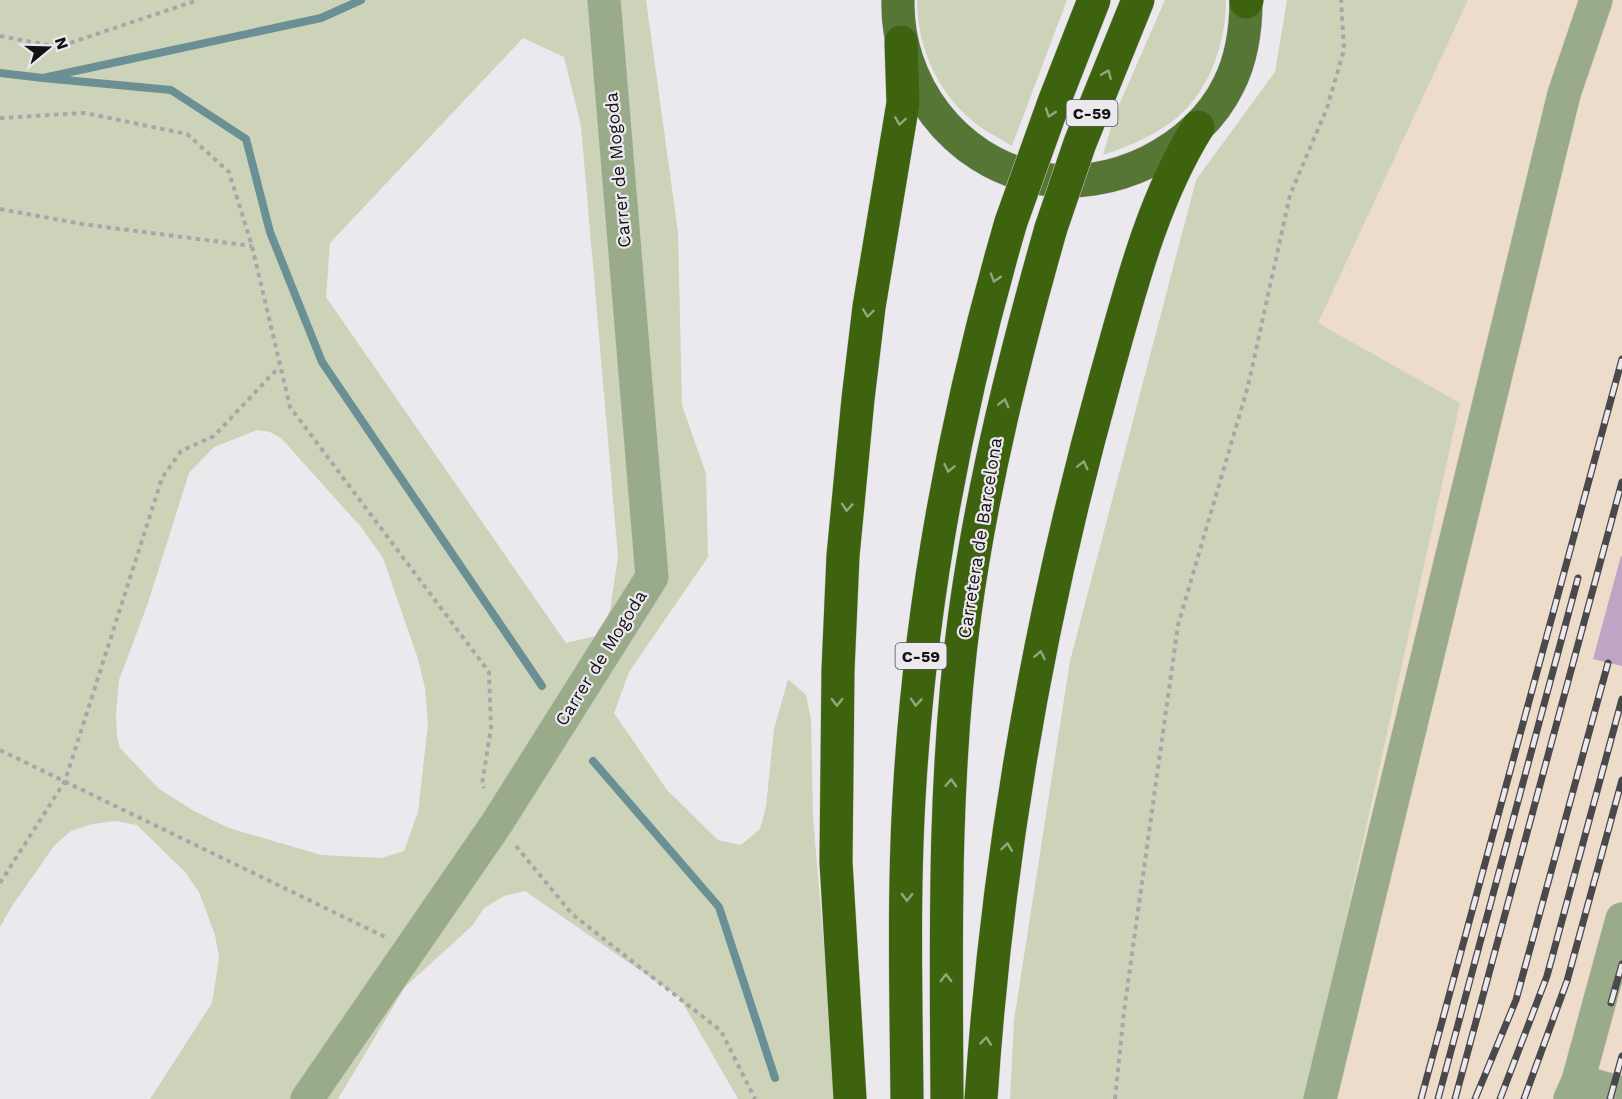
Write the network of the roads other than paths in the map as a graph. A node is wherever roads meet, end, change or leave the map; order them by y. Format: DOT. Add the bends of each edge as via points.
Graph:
graph roads {
  1 [pos="604,0"];
  2 [pos="898,0"];
  3 [pos="1094,0"];
  4 [pos="1138,0"];
  5 [pos="1596,0"];
  6 [pos="1247,1"];
  7 [pos="901,42"];
  8 [pos="1198,127"];
  9 [pos="1622,919"];
  10 [pos="1574,1090"];
  11 [pos="1622,1094"];
  12 [pos="307,1099"];
  13 [pos="850,1099"];
  14 [pos="907,1099"];
  15 [pos="947,1099"];
  16 [pos="981,1099"];
  17 [pos="1320,1099"];
  1 -- 12 [label="street, Carrer de Mogoda" via="652,577 497,823"];
  2 -- 7 [label="main road"];
  3 -- 14 [label="highway, C-59, one-way, bridge" via="1011,222 964,396 944,491 928,591 910,784"];
  15 -- 4 [label="highway, Carretera de Barcelona / C-59, one-way, bridge" via="950,801 965,614 999,424 1051,228 1084,133"];
  5 -- 17 [label="street" via="1564,94"];
  6 -- 8 [label="main road" via="1237,66 1215,108"];
  7 -- 8 [label="main road" via="915,84 945,126 983,156 1038,179 1073,181 1122,172 1163,154"];
  7 -- 13 [label="highway, one-way" via="903,103 869,307 843,556 837,873"];
  16 -- 8 [label="highway, one-way" via="1011,819 1050,606 1096,412 1146,242 1162,195"];
  9 -- 10 [label="street"];
  10 -- 11 [label="street"];
}
